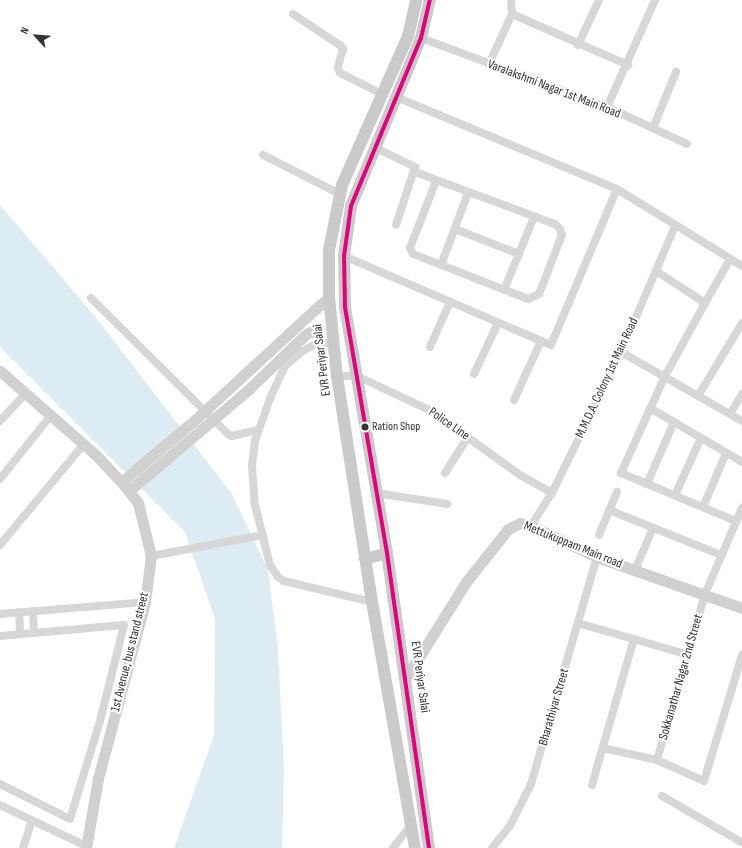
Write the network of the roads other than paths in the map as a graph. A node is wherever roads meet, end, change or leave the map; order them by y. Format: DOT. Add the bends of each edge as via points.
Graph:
graph roads {
  1 [pos="416,0"];
  2 [pos="430,0"];
  3 [pos="511,0"];
  4 [pos="599,0"];
  5 [pos="655,0"];
  6 [pos="294,14"];
  7 [pos="512,14"];
  8 [pos="421,38"];
  9 [pos="578,45"];
  10 [pos="488,64"];
  11 [pos="628,65"];
  12 [pos="676,72"];
  13 [pos="382,94"];
  14 [pos="396,97"];
  15 [pos="608,107"];
  16 [pos="652,128"];
  17 [pos="686,144"];
  18 [pos="374,147"];
  19 [pos="263,155"];
  20 [pos="415,172"];
  21 [pos="436,180"];
  22 [pos="617,189"];
  23 [pos="468,193"];
  24 [pos="340,194"];
  25 [pos="534,217"];
  26 [pos="396,225"];
  27 [pos="675,226"];
  28 [pos="454,229"];
  29 [pos="519,254"];
  30 [pos="344,256"];
  31 [pos="730,259"];
  32 [pos="441,264"];
  33 [pos="742,266"];
  34 [pos="656,271"];
  35 [pos="504,290"];
  36 [pos="329,297"];
  37 [pos="91,298"];
  38 [pos="450,302"];
  39 [pos="705,303"];
  40 [pos="498,323"];
  41 [pos="742,324"];
  42 [pos="332,328"];
  43 [pos="541,341"];
  44 [pos="334,343"];
  45 [pos="430,348"];
  46 [pos="621,352"];
  47 [pos="0,371"];
  48 [pos="474,374"];
  49 [pos="355,375"];
  50 [pos="337,376"];
  51 [pos="665,376"];
  52 [pos="26,393"];
  53 [pos="742,394"];
  54 [pos="698,396"];
  55 [pos="514,400"];
  56 [pos="650,408"];
  57 [pos="730,414"];
  58 [pos="51,415"];
  59 [pos="0,421"];
  60 [pos="742,421"];
  61 [pos="674,422"];
  62 [pos="256,430"];
  63 [pos="468,437"];
  64 [pos="700,438"];
  65 [pos="84,444"];
  66 [pos="726,453"];
  67 [pos="742,462"];
  68 [pos="444,474"];
  69 [pos="0,479"];
  70 [pos="122,482"];
  71 [pos="647,484"];
  72 [pos="129,491"];
  73 [pos="617,492"];
  74 [pos="376,493"];
  75 [pos="552,493"];
  76 [pos="675,495"];
  77 [pos="447,504"];
  78 [pos="703,507"];
  79 [pos="742,508"];
  80 [pos="610,510"];
  81 [pos="736,521"];
  82 [pos="531,526"];
  83 [pos="654,528"];
  84 [pos="263,535"];
  85 [pos="599,535"];
  86 [pos="0,545"];
  87 [pos="387,553"];
  88 [pos="721,555"];
  89 [pos="151,556"];
  90 [pos="597,557"];
  91 [pos="365,559"];
  92 [pos="635,570"];
  93 [pos="705,594"];
  94 [pos="145,602"];
  95 [pos="372,602"];
  96 [pos="742,608"];
  97 [pos="20,612"];
  98 [pos="33,612"];
  99 [pos="0,614"];
  100 [pos="578,623"];
  101 [pos="34,633"];
  102 [pos="20,634"];
  103 [pos="0,636"];
  104 [pos="634,639"];
  105 [pos="689,655"];
  106 [pos="742,655"];
  107 [pos="740,671"];
  108 [pos="406,678"];
  109 [pos="603,748"];
  110 [pos="657,760"];
  111 [pos="0,784"];
  112 [pos="592,785"];
  113 [pos="662,796"];
  114 [pos="2,806"];
  115 [pos="0,816"];
  116 [pos="32,821"];
  117 [pos="410,825"];
  118 [pos="740,844"];
  119 [pos="84,846"];
  120 [pos="23,848"];
  121 [pos="393,848"];
  122 [pos="415,848"];
  123 [pos="429,848"];
  124 [pos="492,848"];
  1 -- 13 [label="main road, EVR Periyar Salai" via="408,36"];
  2 -- 8 [label="main road, EVR Periyar Salai"];
  3 -- 7 [label="street"];
  4 -- 9 [label="street"];
  5 -- 11 [label="street"];
  6 -- 13 [label="street" via="341,46 343,49 338,67 340,73"];
  7 -- 9 [label="street"];
  7 -- 10 [label="street"];
  8 -- 10 [label="street, Varalakshmi Nagar 1st Main Road"];
  8 -- 14 [label="main road, EVR Periyar Salai"];
  9 -- 11 [label="street"];
  10 -- 15 [label="street, Varalakshmi Nagar 1st Main Road"];
  11 -- 15 [label="street"];
  12 -- 16 [label="street"];
  13 -- 24 [label="main road, EVR Periyar Salai"];
  14 -- 18 [label="main road, EVR Periyar Salai"];
  14 -- 22 [label="street"];
  15 -- 16 [label="street, Varalakshmi Nagar 1st Main Road"];
  16 -- 17 [label="street, Varalakshmi Nagar 1st Main Road"];
  18 -- 20 [label="street" via="413,164"];
  18 -- 30 [label="main road, EVR Periyar Salai" via="351,206"];
  19 -- 24 [label="street"];
  20 -- 21 [label="street"];
  20 -- 26 [label="street"];
  21 -- 23 [label="street"];
  21 -- 32 [label="street" via="410,248 413,254"];
  22 -- 27 [label="street"];
  22 -- 43 [label="street" via="551,345"];
  23 -- 25 [label="street"];
  23 -- 28 [label="street"];
  24 -- 36 [label="main road, EVR Periyar Salai" via="329,250"];
  25 -- 29 [label="street"];
  25 -- 35 [label="street" via="555,224 562,235 539,294 528,299"];
  27 -- 31 [label="street"];
  27 -- 34 [label="street, M.M.D.A. Colony 1st Main Road"];
  28 -- 29 [label="street"];
  28 -- 32 [label="street"];
  29 -- 35 [label="street"];
  30 -- 38 [label="street"];
  30 -- 49 [label="main road, EVR Periyar Salai" via="345,307"];
  31 -- 33 [label="street"];
  31 -- 39 [label="street"];
  32 -- 35 [label="street"];
  34 -- 39 [label="street"];
  34 -- 46 [label="street, M.M.D.A. Colony 1st Main Road"];
  36 -- 42 [label="main road, EVR Periyar Salai"];
  36 -- 70 [label="street, bridge" via="196,419"];
  37 -- 62 [label="street" via="228,434 232,436"];
  38 -- 40 [label="street"];
  38 -- 45 [label="street"];
  39 -- 51 [label="street"];
  40 -- 43 [label="street"];
  40 -- 48 [label="street"];
  41 -- 54 [label="street"];
  42 -- 44 [label="main road, EVR Periyar Salai"];
  42 -- 72 [label="street, bridge" via="319,328 306,334 249,389"];
  43 -- 55 [label="street"];
  44 -- 50 [label="main road, EVR Periyar Salai"];
  44 -- 62 [label="street" via="317,343 285,366"];
  46 -- 51 [label="street"];
  46 -- 75 [label="street, M.M.D.A. Colony 1st Main Road"];
  47 -- 52 [label="street, 1st Avenue, bus stand street"];
  49 -- 50 [label="street, Police Line"];
  49 -- 63 [label="street, Police Line" via="431,411"];
  49 -- 74 [label="main road, EVR Periyar Salai"];
  50 -- 91 [label="main road, EVR Periyar Salai"];
  51 -- 54 [label="street"];
  51 -- 56 [label="street"];
  52 -- 58 [label="street, 1st Avenue, bus stand street"];
  52 -- 59 [label="street"];
  53 -- 57 [label="street"];
  54 -- 57 [label="street"];
  56 -- 61 [label="street"];
  56 -- 71 [label="street" via="621,473"];
  57 -- 60 [label="street"];
  58 -- 65 [label="street, 1st Avenue, bus stand street"];
  58 -- 69 [label="street"];
  61 -- 64 [label="street"];
  61 -- 71 [label="street"];
  62 -- 84 [label="street" via="253,490"];
  63 -- 68 [label="street"];
  63 -- 75 [label="street, Police Line" via="520,475"];
  64 -- 66 [label="street"];
  64 -- 76 [label="street"];
  65 -- 70 [label="street, 1st Avenue, bus stand street"];
  65 -- 86 [label="street"];
  66 -- 67 [label="street"];
  66 -- 78 [label="street"];
  70 -- 72 [label="street, 1st Avenue, bus stand street"];
  71 -- 76 [label="street"];
  72 -- 89 [label="street, 1st Avenue, bus stand street" via="138,503"];
  73 -- 80 [label="street"];
  74 -- 77 [label="street"];
  74 -- 87 [label="main road, EVR Periyar Salai"];
  75 -- 82 [label="street, M.M.D.A. Colony 1st Main Road"];
  76 -- 78 [label="street"];
  78 -- 81 [label="street"];
  79 -- 81 [label="street, Sokkanathar Nagar 2nd Street"];
  80 -- 83 [label="street"];
  80 -- 85 [label="street"];
  81 -- 88 [label="street, Sokkanathar Nagar 2nd Street"];
  82 -- 90 [label="street, Mettukuppam Main road"];
  82 -- 108 [label="street, Mettukuppam Main road" via="520,523 508,529 495,543 466,582"];
  83 -- 88 [label="street"];
  83 -- 92 [label="street"];
  84 -- 89 [label="street"];
  84 -- 95 [label="street" via="270,565 284,581"];
  87 -- 91 [label="main road"];
  87 -- 108 [label="main road, EVR Periyar Salai"];
  88 -- 93 [label="street, Sokkanathar Nagar 2nd Street"];
  89 -- 94 [label="street, 1st Avenue, bus stand street"];
  90 -- 92 [label="street, Mettukuppam Main road"];
  90 -- 100 [label="street, Bharathiyar Street"];
  91 -- 95 [label="main road, EVR Periyar Salai"];
  92 -- 93 [label="street, Mettukuppam Main road"];
  93 -- 96 [label="street, Mettukuppam Main road"];
  93 -- 105 [label="street, Sokkanathar Nagar 2nd Street"];
  94 -- 98 [label="street"];
  94 -- 119 [label="street, 1st Avenue, bus stand street" via="98,779"];
  95 -- 117 [label="main road, EVR Periyar Salai"];
  97 -- 98 [label="street"];
  97 -- 99 [label="street"];
  97 -- 102 [label="street"];
  98 -- 101 [label="street"];
  100 -- 104 [label="street"];
  100 -- 124 [label="street, Bharathiyar Street" via="531,784 510,826"];
  101 -- 102 [label="street"];
  101 -- 111 [label="street" via="124,625 100,721 70,819"];
  102 -- 103 [label="street"];
  104 -- 105 [label="street"];
  104 -- 109 [label="street"];
  105 -- 110 [label="street, Sokkanathar Nagar 2nd Street"];
  106 -- 107 [label="street"];
  107 -- 110 [label="street" via="704,781"];
  108 -- 123 [label="main road, EVR Periyar Salai"];
  109 -- 110 [label="street"];
  109 -- 112 [label="street"];
  113 -- 118 [label="street"];
  114 -- 115 [label="street"];
  114 -- 116 [label="street"];
  116 -- 119 [label="street"];
  116 -- 120 [label="street"];
  117 -- 121 [label="street"];
  117 -- 122 [label="main road, EVR Periyar Salai"];
}
